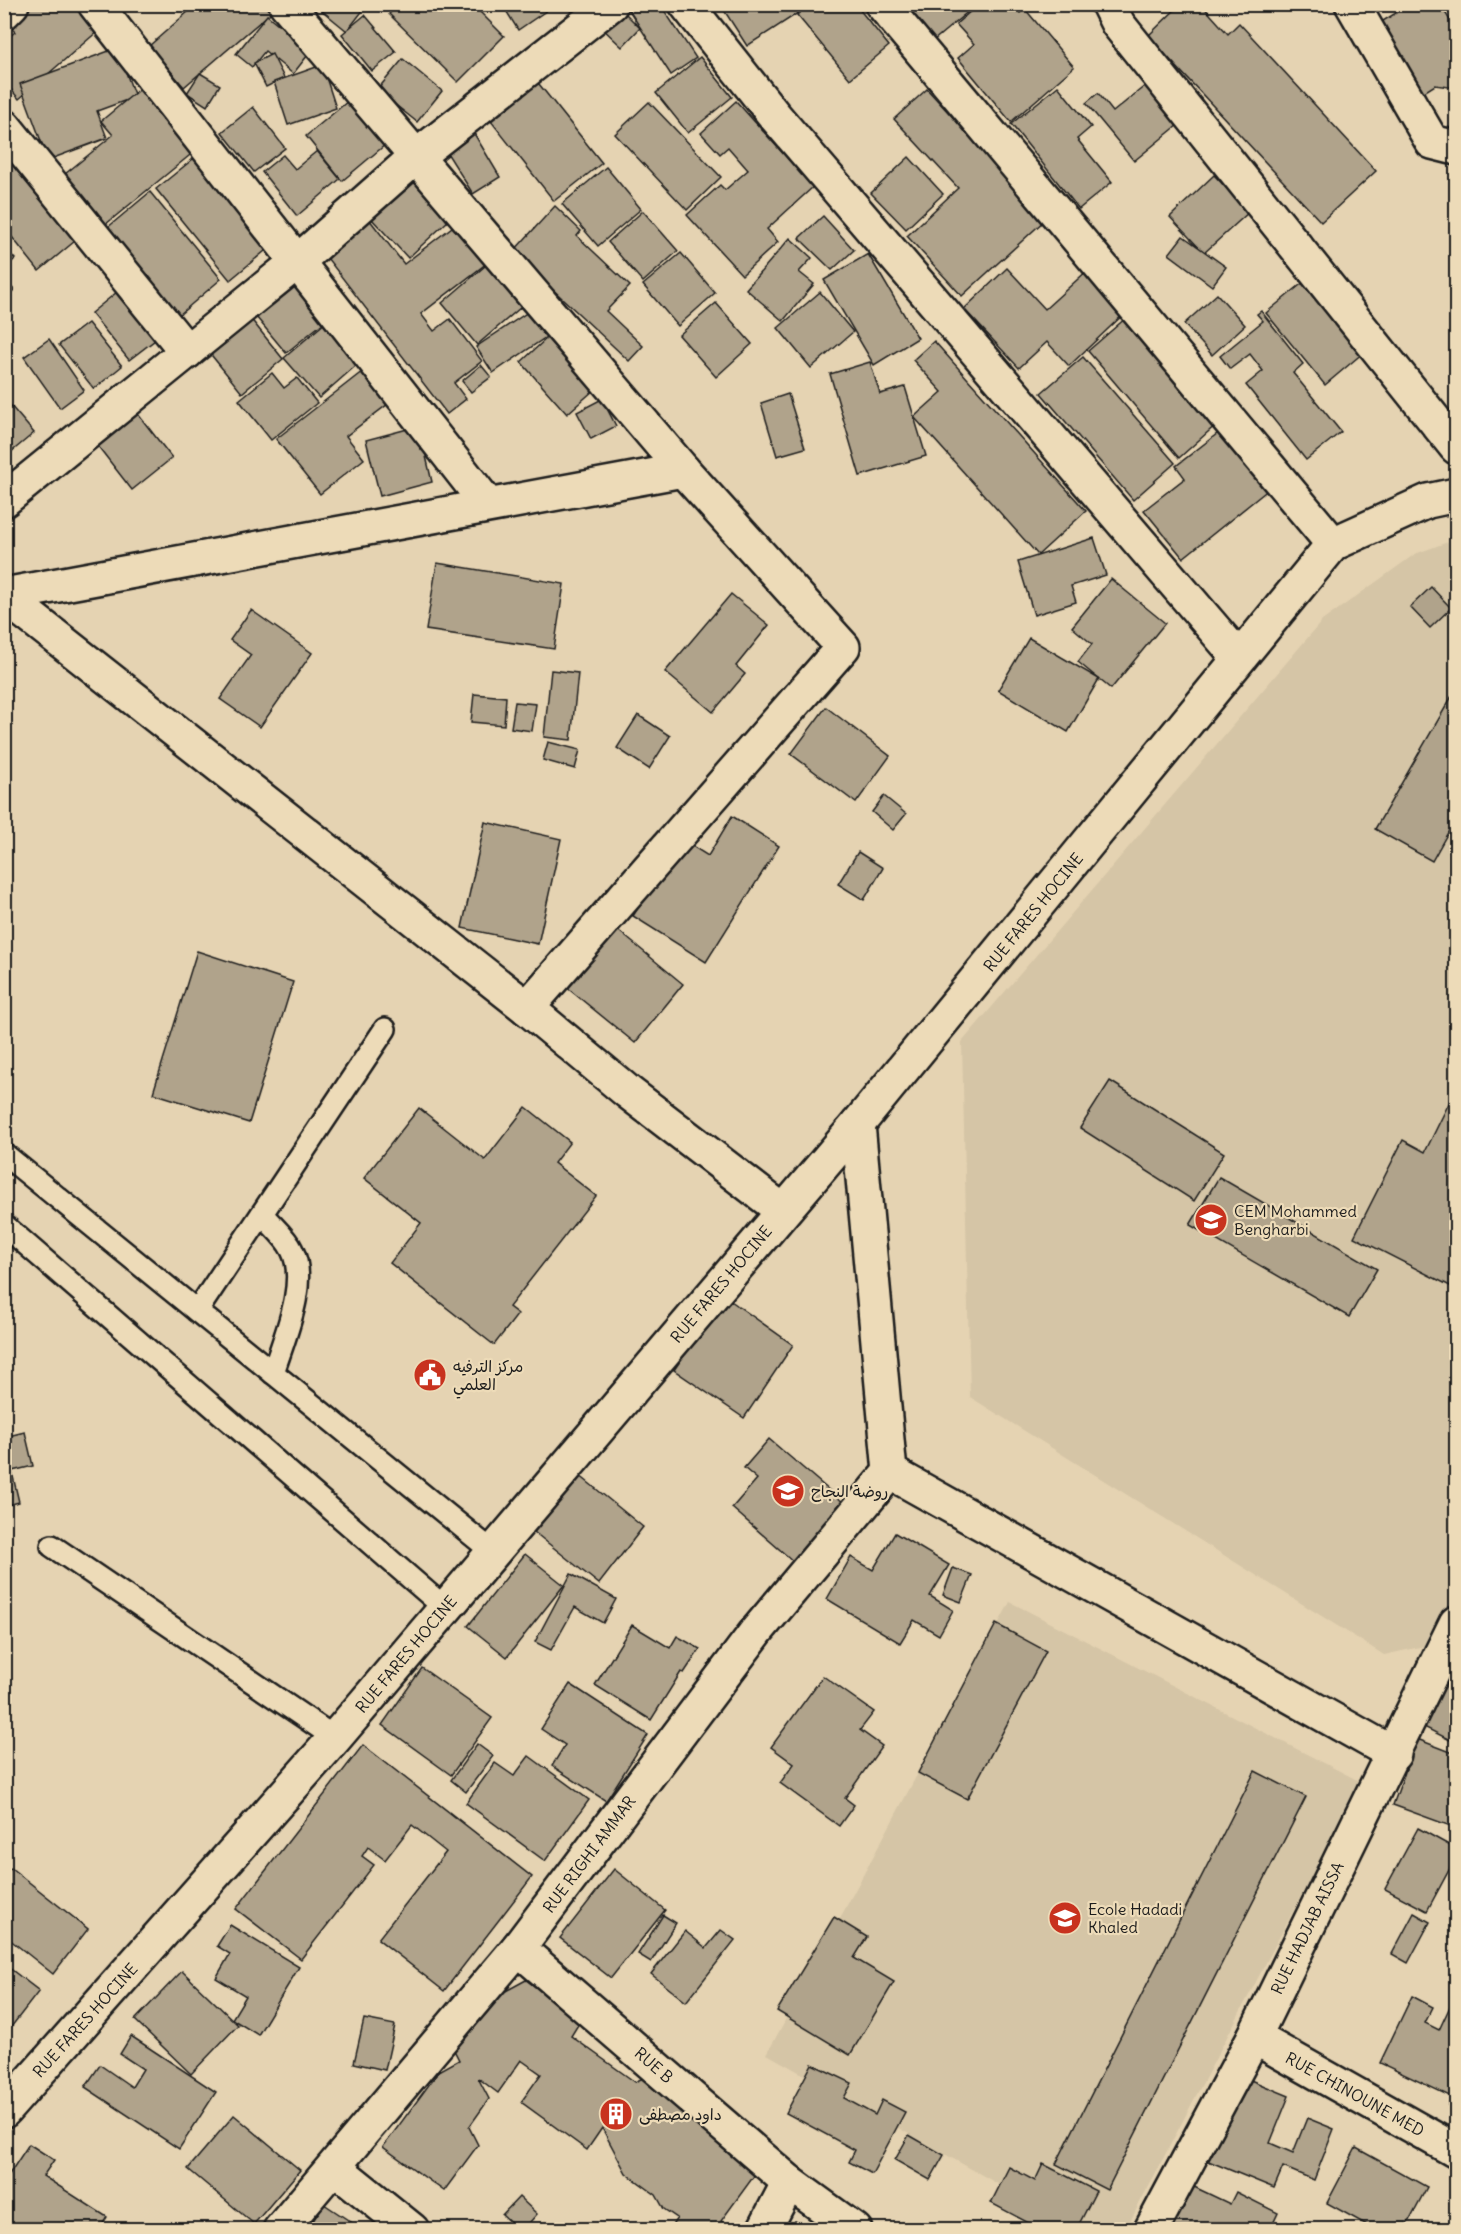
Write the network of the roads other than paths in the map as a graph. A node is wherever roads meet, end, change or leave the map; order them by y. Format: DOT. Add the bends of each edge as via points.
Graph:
graph roads {
  1 [pos="12,4"];
  2 [pos="95,4"];
  3 [pos="286,4"];
  4 [pos="611,4"];
  5 [pos="687,4"];
  6 [pos="882,4"];
  7 [pos="1108,4"];
  8 [pos="1352,4"];
  9 [pos="4,12"];
  10 [pos="4,126"];
  11 [pos="1456,147"];
  12 [pos="417,156"];
  13 [pos="297,262"];
  14 [pos="187,351"];
  15 [pos="1456,447"];
  16 [pos="683,470"];
  17 [pos="1456,495"];
  18 [pos="4,500"];
  19 [pos="488,505"];
  20 [pos="1333,544"];
  21 [pos="4,596"];
  22 [pos="1239,658"];
  23 [pos="527,1008"];
  24 [pos="385,1029"];
  25 [pos="858,1124"];
  26 [pos="4,1154"];
  27 [pos="783,1211"];
  28 [pos="262,1214"];
  29 [pos="4,1225"];
  30 [pos="197,1311"];
  31 [pos="273,1373"];
  32 [pos="890,1472"];
  33 [pos="52,1546"];
  34 [pos="493,1552"];
  35 [pos="445,1608"];
  36 [pos="1456,1623"];
  37 [pos="335,1738"];
  38 [pos="1394,1754"];
  39 [pos="518,1948"];
  40 [pos="1254,2037"];
  41 [pos="4,2111"];
  42 [pos="1456,2151"];
  43 [pos="334,2167"];
  44 [pos="789,2182"];
  45 [pos="280,2229"];
  46 [pos="412,2229"];
  47 [pos="764,2229"];
  48 [pos="855,2229"];
  49 [pos="1150,2229"];
  1 -- 9 [label="street"];
  2 -- 13 [label="street"];
  3 -- 12 [label="street"];
  4 -- 12 [label="street"];
  5 -- 22 [label="street" via="774,115"];
  6 -- 20 [label="street"];
  7 -- 15 [label="street" via="1118,24"];
  8 -- 11 [label="street" via="1432,142"];
  10 -- 14 [label="street"];
  12 -- 13 [label="street"];
  12 -- 16 [label="street"];
  13 -- 14 [label="street"];
  13 -- 19 [label="street"];
  14 -- 18 [label="street"];
  16 -- 19 [label="street"];
  16 -- 23 [label="street" via="843,647"];
  17 -- 20 [label="street, RUE FARES HOCINE" via="1428,501"];
  19 -- 21 [label="street"];
  20 -- 22 [label="street, RUE FARES HOCINE"];
  21 -- 23 [label="street"];
  22 -- 25 [label="street, RUE FARES HOCINE"];
  23 -- 27 [label="street" via="628,1092"];
  24 -- 28 [label="lane"];
  25 -- 27 [label="street, RUE FARES HOCINE"];
  25 -- 32 [label="street"];
  26 -- 30 [label="lane"];
  27 -- 34 [label="street, RUE FARES HOCINE"];
  28 -- 30 [label="lane"];
  28 -- 31 [label="lane" via="293,1250 297,1272 297,1295"];
  29 -- 35 [label="lane"];
  30 -- 31 [label="lane"];
  31 -- 34 [label="lane"];
  32 -- 38 [label="street"];
  32 -- 39 [label="street, RUE RIGHI AMMAR" via="756,1632"];
  33 -- 37 [label="lane"];
  34 -- 35 [label="street, RUE FARES HOCINE"];
  35 -- 37 [label="street, RUE FARES HOCINE"];
  36 -- 38 [label="street, RUE HADJAB AISSA"];
  37 -- 41 [label="street, RUE FARES HOCINE"];
  38 -- 40 [label="street, RUE HADJAB AISSA"];
  39 -- 43 [label="street, RUE RIGHI AMMAR"];
  39 -- 44 [label="street, RUE B"];
  40 -- 42 [label="street, RUE CHINOUNE MED"];
  40 -- 49 [label="street, RUE HADJAB AISSA"];
  43 -- 45 [label="street, RUE RIGHI AMMAR"];
  43 -- 46 [label="street"];
  44 -- 47 [label="street"];
  44 -- 48 [label="street, RUE B"];
}
